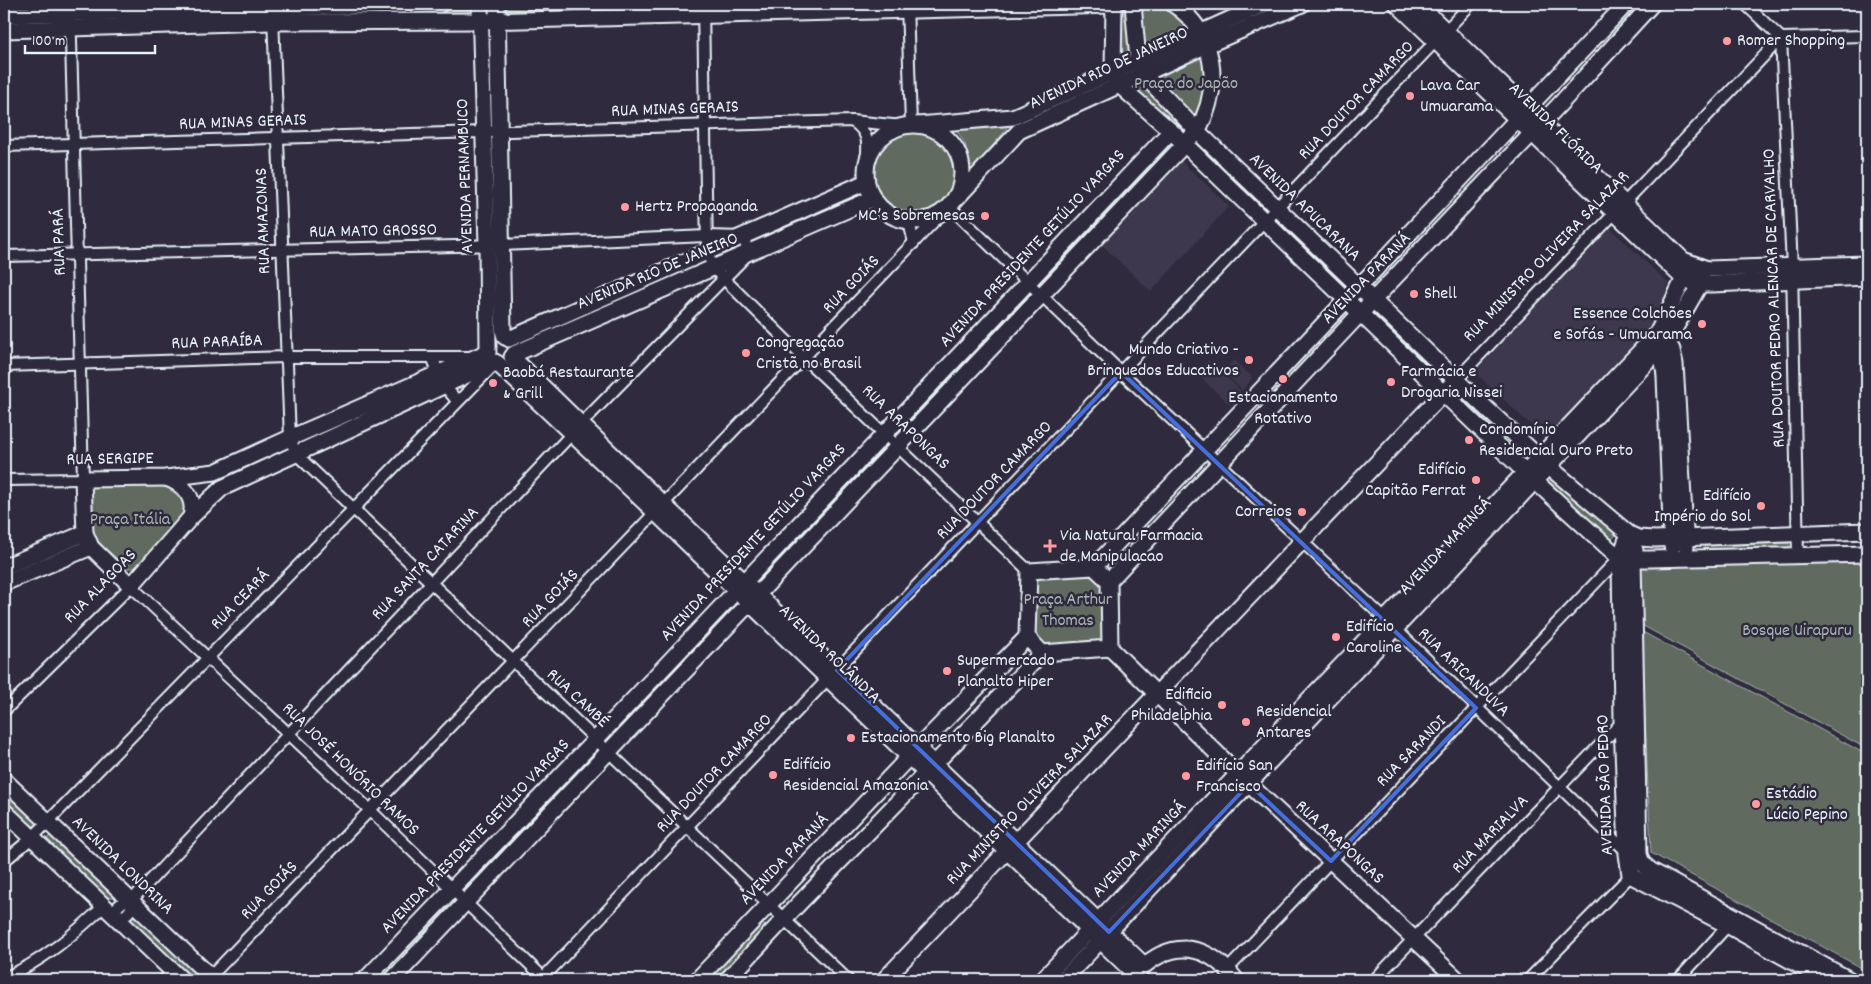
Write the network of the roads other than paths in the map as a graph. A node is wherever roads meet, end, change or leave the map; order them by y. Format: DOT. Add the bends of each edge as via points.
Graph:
graph roads {
  1 [pos="440,4"];
  2 [pos="480,4"];
  3 [pos="497,4"];
  4 [pos="1114,4"];
  5 [pos="1133,4"];
  6 [pos="1174,4"];
  7 [pos="1264,4"];
  8 [pos="1302,4"];
  9 [pos="1397,4"];
  10 [pos="1418,4"];
  11 [pos="1471,4"];
  12 [pos="1626,4"];
  13 [pos="1652,4"];
  14 [pos="1745,4"];
  15 [pos="273,5"];
  16 [pos="907,7"];
  17 [pos="703,9"];
  18 [pos="4,15"];
  19 [pos="70,16"];
  20 [pos="498,20"];
  21 [pos="480,21"];
  22 [pos="272,22"];
  23 [pos="4,30"];
  24 [pos="1440,36"];
  25 [pos="1867,36"];
  26 [pos="1204,38"];
  27 [pos="1781,38"];
  28 [pos="1140,67"];
  29 [pos="1116,78"];
  30 [pos="1545,90"];
  31 [pos="1560,104"];
  32 [pos="1523,114"];
  33 [pos="852,121"];
  34 [pos="1016,124"];
  35 [pos="705,125"];
  36 [pos="911,126"];
  37 [pos="1538,128"];
  38 [pos="1171,131"];
  39 [pos="1197,131"];
  40 [pos="483,132"];
  41 [pos="500,132"];
  42 [pos="277,138"];
  43 [pos="73,144"];
  44 [pos="1184,144"];
  45 [pos="1493,145"];
  46 [pos="4,146"];
  47 [pos="1508,159"];
  48 [pos="866,174"];
  49 [pos="1248,180"];
  50 [pos="1236,193"];
  51 [pos="872,199"];
  52 [pos="949,206"];
  53 [pos="1277,208"];
  54 [pos="1619,208"];
  55 [pos="1264,221"];
  56 [pos="909,222"];
  57 [pos="707,236"];
  58 [pos="744,237"];
  59 [pos="914,243"];
  60 [pos="487,245"];
  61 [pos="502,245"];
  62 [pos="282,250"];
  63 [pos="707,253"];
  64 [pos="748,254"];
  65 [pos="77,255"];
  66 [pos="1390,255"];
  67 [pos="4,256"];
  68 [pos="1867,264"];
  69 [pos="1404,268"];
  70 [pos="1693,269"];
  71 [pos="1792,273"];
  72 [pos="718,274"];
  73 [pos="1867,277"];
  74 [pos="1028,282"];
  75 [pos="1700,284"];
  76 [pos="1359,287"];
  77 [pos="1041,294"];
  78 [pos="1346,299"];
  79 [pos="1373,300"];
  80 [pos="1360,313"];
  81 [pos="1329,318"];
  82 [pos="1391,318"];
  83 [pos="1344,330"];
  84 [pos="1380,332"];
  85 [pos="507,338"];
  86 [pos="1659,340"];
  87 [pos="513,356"];
  88 [pos="286,357"];
  89 [pos="432,357"];
  90 [pos="490,357"];
  91 [pos="804,358"];
  92 [pos="80,364"];
  93 [pos="4,366"];
  94 [pos="1121,372"];
  95 [pos="441,380"];
  96 [pos="1456,380"];
  97 [pos="1443,393"];
  98 [pos="457,401"];
  99 [pos="577,430"];
  100 [pos="884,432"];
  101 [pos="1220,433"];
  102 [pos="290,438"];
  103 [pos="898,446"];
  104 [pos="1236,446"];
  105 [pos="1204,450"];
  106 [pos="296,454"];
  107 [pos="1544,462"];
  108 [pos="1219,464"];
  109 [pos="215,472"];
  110 [pos="1181,474"];
  111 [pos="1530,476"];
  112 [pos="166,478"];
  113 [pos="83,479"];
  114 [pos="4,480"];
  115 [pos="222,488"];
  116 [pos="1196,488"];
  117 [pos="352,508"];
  118 [pos="659,508"];
  119 [pos="191,517"];
  120 [pos="977,523"];
  121 [pos="1867,531"];
  122 [pos="85,533"];
  123 [pos="1798,533"];
  124 [pos="1633,536"];
  125 [pos="1679,537"];
  126 [pos="1302,542"];
  127 [pos="90,547"];
  128 [pos="1111,549"];
  129 [pos="1867,554"];
  130 [pos="1798,556"];
  131 [pos="1627,558"];
  132 [pos="1680,559"];
  133 [pos="1128,561"];
  134 [pos="4,567"];
  135 [pos="1094,567"];
  136 [pos="1029,571"];
  137 [pos="1109,581"];
  138 [pos="4,583"];
  139 [pos="430,584"];
  140 [pos="131,586"];
  141 [pos="740,586"];
  142 [pos="753,598"];
  143 [pos="1390,624"];
  144 [pos="1027,637"];
  145 [pos="1110,648"];
  146 [pos="1042,653"];
  147 [pos="207,658"];
  148 [pos="513,662"];
  149 [pos="833,675"];
  150 [pos="1158,693"];
  151 [pos="1476,708"];
  152 [pos="4,711"];
  153 [pos="1629,721"];
  154 [pos="289,733"];
  155 [pos="596,739"];
  156 [pos="608,751"];
  157 [pos="913,752"];
  158 [pos="930,768"];
  159 [pos="1243,779"];
  160 [pos="4,780"];
  161 [pos="1559,788"];
  162 [pos="370,810"];
  163 [pos="4,811"];
  164 [pos="47,821"];
  165 [pos="688,827"];
  166 [pos="32,838"];
  167 [pos="1011,847"];
  168 [pos="1636,857"];
  169 [pos="4,861"];
  170 [pos="1331,861"];
  171 [pos="1630,875"];
  172 [pos="451,890"];
  173 [pos="131,900"];
  174 [pos="465,903"];
  175 [pos="768,904"];
  176 [pos="104,906"];
  177 [pos="116,917"];
  178 [pos="784,919"];
  179 [pos="1732,921"];
  180 [pos="1094,926"];
  181 [pos="1105,936"];
  182 [pos="1414,939"];
  183 [pos="1136,973"];
  184 [pos="1231,975"];
  185 [pos="173,977"];
  186 [pos="4,978"];
  187 [pos="208,979"];
  188 [pos="1837,979"];
  189 [pos="365,980"];
  190 [pos="392,980"];
  191 [pos="544,980"];
  192 [pos="697,980"];
  193 [pos="727,980"];
  194 [pos="848,980"];
  195 [pos="884,980"];
  196 [pos="1042,980"];
  197 [pos="1063,980"];
  198 [pos="1374,980"];
  199 [pos="1458,980"];
  200 [pos="1528,980"];
  201 [pos="1678,980"];
  1 -- 15 [label="street"];
  2 -- 21 [label="street, AVENIDA PERNAMBUCO"];
  3 -- 20 [label="street, AVENIDA PERNAMBUCO"];
  4 -- 16 [label="street"];
  4 -- 29 [label="street"];
  5 -- 28 [label="street"];
  6 -- 26 [label="street" via="1188,15"];
  7 -- 26 [label="street, AVENIDA RIO DE JANEIRO"];
  8 -- 26 [label="street, AVENIDA RIO DE JANEIRO"];
  9 -- 24 [label="street, AVENIDA FLÓRIDA"];
  10 -- 24 [label="street, AVENIDA FLÓRIDA"];
  11 -- 24 [label="street, RUA DOUTOR CAMARGO"];
  12 -- 30 [label="street, AVENIDA PARANÁ"];
  13 -- 31 [label="street, AVENIDA PARANÁ"];
  14 -- 27 [label="street"];
  15 -- 19 [label="street"];
  15 -- 22 [label="street, RUA AMAZONAS"];
  16 -- 17 [label="street"];
  16 -- 36 [label="street"];
  17 -- 20 [label="street"];
  17 -- 35 [label="street"];
  18 -- 19 [label="street"];
  19 -- 22 [label="street"];
  19 -- 23 [label="street"];
  19 -- 43 [label="street, RUA PARÁ"];
  20 -- 21 [label="street"];
  20 -- 41 [label="street, AVENIDA PERNAMBUCO"];
  21 -- 22 [label="street"];
  21 -- 40 [label="street, AVENIDA PERNAMBUCO"];
  22 -- 42 [label="street, RUA AMAZONAS"];
  24 -- 32 [label="street, AVENIDA FLÓRIDA"];
  24 -- 53 [label="street, RUA DOUTOR CAMARGO"];
  25 -- 27 [label="street"];
  26 -- 28 [label="street, AVENIDA RIO DE JANEIRO"];
  26 -- 39 [label="street, AVENIDA PRESIDENTE GETÚLIO VARGAS" via="1212,64 1212,88 1207,112"];
  27 -- 54 [label="street, RUA MINISTRO OLIVEIRA SALAZAR"];
  27 -- 71 [label="street, RUA DOUTOR PEDRO ALENCAR DE CARVALHO"];
  28 -- 29 [label="street, AVENIDA RIO DE JANEIRO"];
  28 -- 39 [label="street, AVENIDA APUCARANA"];
  29 -- 34 [label="street, AVENIDA RIO DE JANEIRO"];
  29 -- 38 [label="street, AVENIDA APUCARANA"];
  30 -- 31 [label="street" via="1544,95 1550,104"];
  30 -- 32 [label="street, AVENIDA PARANÁ"];
  31 -- 37 [label="street, AVENIDA PARANÁ"];
  32 -- 37 [label="street, AVENIDA FLÓRIDA"];
  32 -- 45 [label="street, AVENIDA PARANÁ"];
  33 -- 35 [label="street, RUA MINAS GERAIS"];
  33 -- 36 [label="street, RUA MINAS GERAIS"];
  33 -- 48 [label="street" via="860,126 867,138"];
  34 -- 36 [label="street, AVENIDA RIO DE JANEIRO"];
  34 -- 52 [label="street, AVENIDA RIO DE JANEIRO"];
  35 -- 41 [label="street, RUA MINAS GERAIS"];
  35 -- 57 [label="street"];
  36 -- 48 [label="street" via="890,132 878,141 870,153"];
  36 -- 52 [label="street" via="932,128 958,152 962,173 960,188"];
  37 -- 47 [label="street, AVENIDA PARANÁ"];
  37 -- 54 [label="street, AVENIDA FLÓRIDA"];
  38 -- 39 [label="street"];
  38 -- 44 [label="street, AVENIDA APUCARANA"];
  38 -- 74 [label="street, AVENIDA PRESIDENTE GETÚLIO VARGAS"];
  39 -- 44 [label="street, AVENIDA PRESIDENTE GETÚLIO VARGAS"];
  39 -- 49 [label="street, AVENIDA APUCARANA"];
  40 -- 41 [label="street, RUA MINAS GERAIS"];
  40 -- 42 [label="street, RUA MINAS GERAIS"];
  40 -- 60 [label="street, AVENIDA PERNAMBUCO"];
  41 -- 61 [label="street, AVENIDA PERNAMBUCO"];
  42 -- 43 [label="street, RUA MINAS GERAIS"];
  42 -- 62 [label="street, RUA AMAZONAS"];
  43 -- 46 [label="street, RUA MINAS GERAIS"];
  43 -- 65 [label="street, RUA PARÁ"];
  44 -- 50 [label="street, AVENIDA APUCARANA"];
  44 -- 77 [label="street, AVENIDA PRESIDENTE GETÚLIO VARGAS"];
  45 -- 47 [label="street" via="1507,149"];
  45 -- 66 [label="street, AVENIDA PARANÁ"];
  47 -- 69 [label="street, AVENIDA PARANÁ"];
  48 -- 51 [label="street"];
  48 -- 58 [label="street, AVENIDA RIO DE JANEIRO"];
  49 -- 50 [label="street"];
  49 -- 53 [label="street, AVENIDA APUCARANA"];
  50 -- 55 [label="street, AVENIDA APUCARANA"];
  51 -- 56 [label="street" via="892,217"];
  51 -- 64 [label="street, AVENIDA RIO DE JANEIRO"];
  52 -- 56 [label="street" via="927,220"];
  52 -- 59 [label="street, RUA GOIÁS"];
  52 -- 74 [label="street, RUA ARICANDUVA"];
  53 -- 55 [label="street, RUA DOUTOR CAMARGO"];
  53 -- 76 [label="street, AVENIDA APUCARANA"];
  54 -- 70 [label="street, AVENIDA FLÓRIDA"];
  54 -- 96 [label="street, RUA MINISTRO OLIVEIRA SALAZAR"];
  55 -- 78 [label="street, AVENIDA APUCARANA"];
  55 -- 94 [label="street, RUA DOUTOR CAMARGO"];
  56 -- 59 [label="street"];
  57 -- 58 [label="street, RUA MATO GROSSO"];
  57 -- 61 [label="street, RUA MATO GROSSO"];
  57 -- 63 [label="street"];
  58 -- 63 [label="street, AVENIDA RIO DE JANEIRO"];
  58 -- 64 [label="street"];
  59 -- 91 [label="street, RUA GOIÁS"];
  60 -- 61 [label="street, RUA MATO GROSSO"];
  60 -- 62 [label="street, RUA MATO GROSSO"];
  60 -- 90 [label="street, AVENIDA PERNAMBUCO"];
  61 -- 85 [label="street, AVENIDA PERNAMBUCO" via="503,330"];
  62 -- 65 [label="street, RUA MATO GROSSO"];
  62 -- 88 [label="street, RUA AMAZONAS"];
  63 -- 72 [label="street"];
  63 -- 85 [label="street, AVENIDA RIO DE JANEIRO"];
  64 -- 72 [label="street, AVENIDA RIO DE JANEIRO"];
  65 -- 67 [label="street, RUA MATO GROSSO"];
  65 -- 92 [label="street, RUA PARÁ"];
  66 -- 69 [label="street" via="1394,265"];
  66 -- 76 [label="street, AVENIDA PARANÁ"];
  68 -- 71 [label="street, AVENIDA FLÓRIDA"];
  69 -- 79 [label="street, AVENIDA PARANÁ"];
  70 -- 71 [label="street, AVENIDA FLÓRIDA"];
  70 -- 75 [label="street, AVENIDA FLÓRIDA"];
  70 -- 86 [label="street, AVENIDA MARINGÁ"];
  71 -- 73 [label="street, AVENIDA FLÓRIDA"];
  71 -- 75 [label="street, AVENIDA FLÓRIDA"];
  71 -- 123 [label="street, RUA DOUTOR PEDRO ALENCAR DE CARVALHO"];
  72 -- 87 [label="street, AVENIDA RIO DE JANEIRO"];
  72 -- 91 [label="street, RUA ARAPONGAS"];
  72 -- 99 [label="street, RUA SANTA CATARINA"];
  74 -- 77 [label="street, RUA ARICANDUVA"];
  74 -- 100 [label="street, AVENIDA PRESIDENTE GETÚLIO VARGAS"];
  75 -- 86 [label="street, AVENIDA MARINGÁ"];
  76 -- 78 [label="street, AVENIDA PARANÁ"];
  76 -- 79 [label="street, AVENIDA APUCARANA"];
  77 -- 94 [label="street, RUA ARICANDUVA"];
  77 -- 103 [label="street, AVENIDA PRESIDENTE GETÚLIO VARGAS"];
  78 -- 80 [label="street, AVENIDA APUCARANA"];
  78 -- 81 [label="street, AVENIDA PARANÁ"];
  79 -- 80 [label="street, AVENIDA PARANÁ"];
  79 -- 82 [label="street, AVENIDA APUCARANA"];
  80 -- 83 [label="street, AVENIDA PARANÁ"];
  80 -- 84 [label="street, AVENIDA APUCARANA"];
  81 -- 83 [label="street" via="1338,318"];
  81 -- 101 [label="street, AVENIDA PARANÁ"];
  82 -- 84 [label="street" via="1381,324"];
  82 -- 96 [label="street, AVENIDA APUCARANA"];
  83 -- 104 [label="street, AVENIDA PARANÁ"];
  84 -- 97 [label="street, AVENIDA APUCARANA"];
  85 -- 87 [label="street" via="514,346"];
  85 -- 90 [label="street" via="492,340"];
  86 -- 107 [label="street, AVENIDA MARINGÁ"];
  86 -- 125 [label="street" via="1672,350 1675,364"];
  87 -- 90 [label="street" via="508,362"];
  87 -- 99 [label="street, AVENIDA ROLÂNDIA"];
  88 -- 89 [label="street, RUA PARAÍBA"];
  88 -- 92 [label="street, RUA PARAÍBA"];
  88 -- 102 [label="street, RUA AMAZONAS"];
  89 -- 90 [label="street, RUA PARAÍBA"];
  89 -- 95 [label="street"];
  90 -- 95 [label="street"];
  90 -- 98 [label="street, RUA CEARÁ"];
  90 -- 99 [label="street, AVENIDA ROLÂNDIA"];
  91 -- 100 [label="street, RUA ARAPONGAS"];
  91 -- 118 [label="street, RUA GOIÁS"];
  92 -- 93 [label="street, RUA PARAÍBA"];
  92 -- 113 [label="street, RUA PARÁ"];
  94 -- 105 [label="street, RUA ARICANDUVA"];
  94 -- 120 [label="street, RUA DOUTOR CAMARGO"];
  95 -- 98 [label="street"];
  95 -- 102 [label="street"];
  95 -- 106 [label="street"];
  96 -- 97 [label="street, RUA MINISTRO OLIVEIRA SALAZAR"];
  96 -- 107 [label="street, AVENIDA APUCARANA"];
  97 -- 111 [label="street, AVENIDA APUCARANA"];
  97 -- 126 [label="street, RUA MINISTRO OLIVEIRA SALAZAR"];
  98 -- 117 [label="street, RUA CEARÁ"];
  99 -- 118 [label="street, AVENIDA ROLÂNDIA"];
  99 -- 139 [label="street, RUA SANTA CATARINA"];
  100 -- 103 [label="street, RUA ARAPONGAS"];
  100 -- 141 [label="street, AVENIDA PRESIDENTE GETÚLIO VARGAS"];
  101 -- 104 [label="street" via="1224,444"];
  101 -- 105 [label="street, AVENIDA PARANÁ"];
  102 -- 106 [label="street, RUA CAMBÉ"];
  102 -- 109 [label="street"];
  103 -- 120 [label="street, RUA ARAPONGAS"];
  103 -- 142 [label="street, AVENIDA PRESIDENTE GETÚLIO VARGAS"];
  104 -- 108 [label="street, AVENIDA PARANÁ"];
  105 -- 108 [label="street, RUA ARICANDUVA"];
  105 -- 110 [label="street, AVENIDA PARANÁ"];
  106 -- 115 [label="street"];
  106 -- 117 [label="street, RUA CAMBÉ"];
  107 -- 111 [label="street, AVENIDA MARINGÁ"];
  107 -- 124 [label="street, AVENIDA APUCARANA"];
  108 -- 116 [label="street, AVENIDA PARANÁ"];
  108 -- 126 [label="street, RUA ARICANDUVA"];
  109 -- 112 [label="street, RUA SERGIPE"];
  109 -- 115 [label="street"];
  110 -- 116 [label="street" via="1192,474 1196,478"];
  110 -- 128 [label="street, AVENIDA PARANÁ"];
  111 -- 131 [label="street, AVENIDA APUCARANA"];
  111 -- 143 [label="street, AVENIDA MARINGÁ"];
  112 -- 113 [label="street, RUA SERGIPE"];
  112 -- 119 [label="street" via="181,485 188,494 193,509"];
  113 -- 114 [label="street, RUA SERGIPE"];
  113 -- 122 [label="street"];
  115 -- 119 [label="street, RUA ALAGOAS"];
  116 -- 133 [label="street, AVENIDA PARANÁ"];
  117 -- 139 [label="street, RUA CAMBÉ"];
  117 -- 147 [label="street, RUA CEARÁ"];
  118 -- 141 [label="street, AVENIDA ROLÂNDIA"];
  118 -- 148 [label="street, RUA GOIÁS"];
  119 -- 140 [label="street, RUA ALAGOAS"];
  120 -- 136 [label="street, RUA ARAPONGAS"];
  120 -- 149 [label="street, RUA DOUTOR CAMARGO"];
  121 -- 123 [label="street"];
  122 -- 127 [label="street"];
  122 -- 134 [label="street"];
  123 -- 125 [label="street"];
  123 -- 130 [label="street, RUA DOUTOR PEDRO ALENCAR DE CARVALHO"];
  124 -- 125 [label="street"];
  124 -- 131 [label="street, AVENIDA SÃO PEDRO"];
  125 -- 132 [label="street"];
  126 -- 143 [label="street, RUA ARICANDUVA"];
  126 -- 150 [label="street, RUA MINISTRO OLIVEIRA SALAZAR"];
  127 -- 138 [label="street"];
  127 -- 140 [label="street"];
  128 -- 133 [label="street" via="1113,559 1122,563"];
  128 -- 135 [label="street, AVENIDA PARANÁ"];
  129 -- 130 [label="street"];
  130 -- 132 [label="street"];
  131 -- 132 [label="street"];
  131 -- 151 [label="street, RUA SARANDI"];
  131 -- 153 [label="street, AVENIDA SÃO PEDRO"];
  133 -- 137 [label="street, AVENIDA PARANÁ"];
  135 -- 136 [label="street"];
  135 -- 137 [label="street"];
  136 -- 144 [label="street"];
  137 -- 145 [label="street"];
  139 -- 148 [label="street, RUA CAMBÉ"];
  139 -- 154 [label="street, RUA SANTA CATARINA"];
  140 -- 147 [label="street, RUA JOSÉ HONÓRIO RAMOS"];
  140 -- 152 [label="street, RUA ALAGOAS"];
  141 -- 142 [label="street, AVENIDA ROLÂNDIA"];
  141 -- 155 [label="street, AVENIDA PRESIDENTE GETÚLIO VARGAS"];
  142 -- 149 [label="street, AVENIDA ROLÂNDIA"];
  142 -- 156 [label="street, AVENIDA PRESIDENTE GETÚLIO VARGAS"];
  143 -- 151 [label="street, RUA ARICANDUVA"];
  143 -- 159 [label="street, AVENIDA MARINGÁ"];
  144 -- 146 [label="street"];
  144 -- 157 [label="street, AVENIDA PARANÁ"];
  145 -- 146 [label="street"];
  145 -- 150 [label="street, RUA ARAPONGAS"];
  146 -- 158 [label="street"];
  147 -- 154 [label="street, RUA JOSÉ HONÓRIO RAMOS"];
  147 -- 164 [label="street, RUA CEARÁ"];
  148 -- 155 [label="street, RUA CAMBÉ"];
  148 -- 162 [label="street, RUA GOIÁS"];
  149 -- 157 [label="street, AVENIDA ROLÂNDIA"];
  149 -- 165 [label="street, RUA DOUTOR CAMARGO"];
  150 -- 159 [label="street, RUA ARAPONGAS"];
  150 -- 167 [label="street, RUA MINISTRO OLIVEIRA SALAZAR"];
  151 -- 161 [label="street, RUA ARICANDUVA"];
  151 -- 170 [label="street, RUA SARANDI"];
  153 -- 161 [label="street, RUA MARIALVA"];
  153 -- 168 [label="street, AVENIDA SÃO PEDRO"];
  154 -- 162 [label="street, RUA JOSÉ HONÓRIO RAMOS"];
  154 -- 173 [label="street, RUA SANTA CATARINA"];
  155 -- 156 [label="street, RUA CAMBÉ"];
  155 -- 172 [label="street, AVENIDA PRESIDENTE GETÚLIO VARGAS"];
  156 -- 165 [label="street, RUA CAMBÉ"];
  156 -- 174 [label="street, AVENIDA PRESIDENTE GETÚLIO VARGAS"];
  157 -- 158 [label="street, AVENIDA ROLÂNDIA"];
  157 -- 175 [label="street, AVENIDA PARANÁ"];
  158 -- 167 [label="street, AVENIDA ROLÂNDIA"];
  158 -- 178 [label="street"];
  159 -- 170 [label="street, RUA ARAPONGAS"];
  159 -- 180 [label="street, AVENIDA MARINGÁ"];
  159 -- 181 [label="street, AVENIDA MARINGÁ"];
  160 -- 164 [label="street, AVENIDA LONDRINA"];
  161 -- 168 [label="street, RUA ARICANDUVA"];
  161 -- 182 [label="street, RUA MARIALVA"];
  162 -- 172 [label="street, RUA JOSÉ HONÓRIO RAMOS"];
  162 -- 187 [label="street, RUA GOIÁS"];
  163 -- 166 [label="street"];
  164 -- 166 [label="street, RUA CEARÁ"];
  164 -- 173 [label="street, AVENIDA LONDRINA"];
  165 -- 175 [label="street, RUA CAMBÉ"];
  165 -- 191 [label="street, RUA DOUTOR CAMARGO"];
  166 -- 169 [label="street"];
  166 -- 176 [label="street"];
  167 -- 180 [label="street, AVENIDA ROLÂNDIA"];
  167 -- 195 [label="street, RUA MINISTRO OLIVEIRA SALAZAR"];
  168 -- 171 [label="street, AVENIDA SÃO PEDRO"];
  168 -- 179 [label="street, AVENIDA SÃO PEDRO" via="1650,870"];
  170 -- 182 [label="street, RUA ARAPONGAS"];
  170 -- 184 [label="street, RUA SARANDI"];
  171 -- 179 [label="street, AVENIDA SÃO PEDRO"];
  171 -- 200 [label="street"];
  172 -- 174 [label="street, RUA JOSÉ HONÓRIO RAMOS"];
  172 -- 189 [label="street, AVENIDA PRESIDENTE GETÚLIO VARGAS"];
  173 -- 177 [label="street, RUA SANTA CATARINA" via="132,906 126,915"];
  173 -- 187 [label="street, AVENIDA LONDRINA"];
  174 -- 190 [label="street, AVENIDA PRESIDENTE GETÚLIO VARGAS"];
  174 -- 191 [label="street, RUA JOSÉ HONÓRIO RAMOS"];
  175 -- 178 [label="street, RUA CAMBÉ"];
  175 -- 192 [label="street, AVENIDA PARANÁ"];
  176 -- 177 [label="street"];
  176 -- 186 [label="street" via="47,954"];
  177 -- 185 [label="street"];
  178 -- 193 [label="street"];
  178 -- 194 [label="street, RUA CAMBÉ"];
  179 -- 188 [label="street, AVENIDA SÃO PEDRO"];
  179 -- 201 [label="street"];
  180 -- 181 [label="street, AVENIDA ROLÂNDIA"];
  180 -- 196 [label="street, AVENIDA MARINGÁ"];
  181 -- 183 [label="street, AVENIDA ROLÂNDIA"];
  181 -- 197 [label="street, AVENIDA MARINGÁ"];
  182 -- 198 [label="street, RUA MARIALVA"];
  182 -- 199 [label="street, RUA ARAPONGAS"];
  183 -- 184 [label="street" via="1164,952 1183,948 1204,953"];
}
